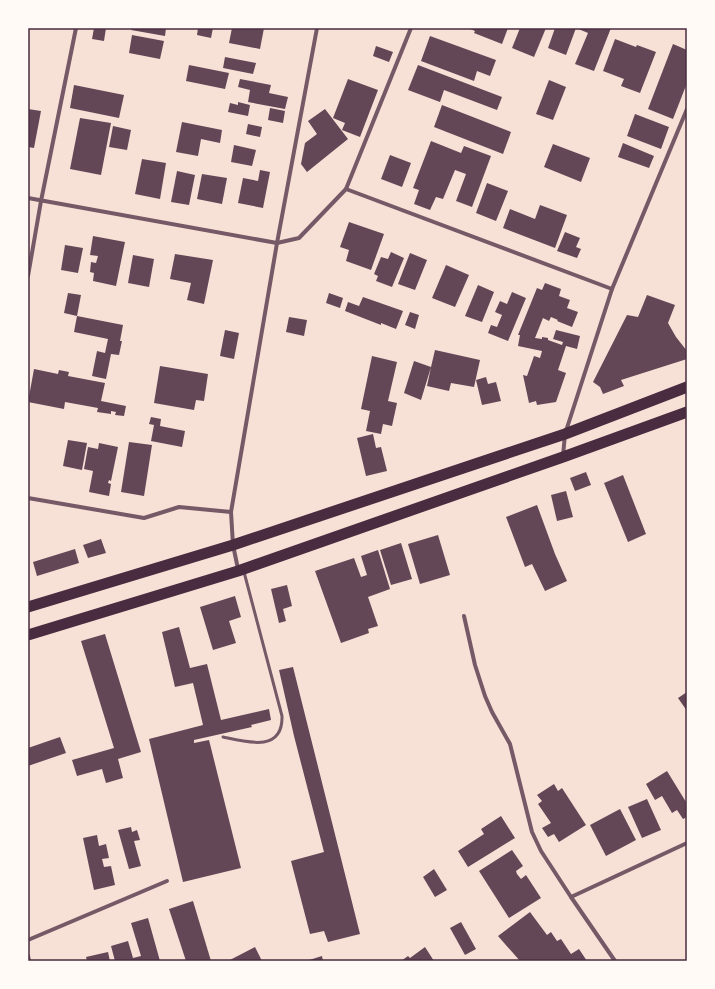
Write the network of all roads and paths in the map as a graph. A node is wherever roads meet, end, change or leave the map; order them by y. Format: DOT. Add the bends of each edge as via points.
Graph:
graph roads {
  1 [pos="76,28"];
  2 [pos="317,28"];
  3 [pos="411,28"];
  4 [pos="687,109"];
  5 [pos="346,189"];
  6 [pos="28,198"];
  7 [pos="42,201"];
  8 [pos="277,243"];
  9 [pos="28,276"];
  10 [pos="612,289"];
  11 [pos="687,386"];
  12 [pos="687,412"];
  13 [pos="565,434"];
  14 [pos="563,457"];
  15 [pos="28,498"];
  16 [pos="231,512"];
  17 [pos="233,545"];
  18 [pos="241,570"];
  19 [pos="28,607"];
  20 [pos="464,616"];
  21 [pos="28,635"];
  22 [pos="223,737"];
  23 [pos="687,843"];
  24 [pos="167,881"];
  25 [pos="571,898"];
  26 [pos="28,940"];
  27 [pos="28,956"];
  28 [pos="29,961"];
  29 [pos="616,961"];
  1 -- 7 [label="street"];
  2 -- 8 [label="street"];
  3 -- 5 [label="street"];
  4 -- 10 [label="street"];
  5 -- 8 [label="street" via="299,238"];
  5 -- 10 [label="street"];
  6 -- 7 [label="street"];
  7 -- 8 [label="street"];
  7 -- 9 [label="street"];
  8 -- 16 [label="street"];
  10 -- 13 [label="street"];
  11 -- 13 [label="highway"];
  12 -- 14 [label="highway"];
  13 -- 14 [label="street"];
  13 -- 17 [label="highway"];
  14 -- 18 [label="highway"];
  15 -- 16 [label="street" via="144,518 179,507"];
  16 -- 17 [label="street"];
  17 -- 18 [label="street"];
  17 -- 19 [label="highway"];
  18 -- 21 [label="highway"];
  18 -- 22 [label="lane" via="282,716 282,724 276,737 268,742 255,744"];
  20 -- 25 [label="street" via="485,696 510,744 532,832"];
  23 -- 25 [label="street"];
  24 -- 26 [label="street"];
  25 -- 29 [label="street"];
  27 -- 28 [label="street"];
}
